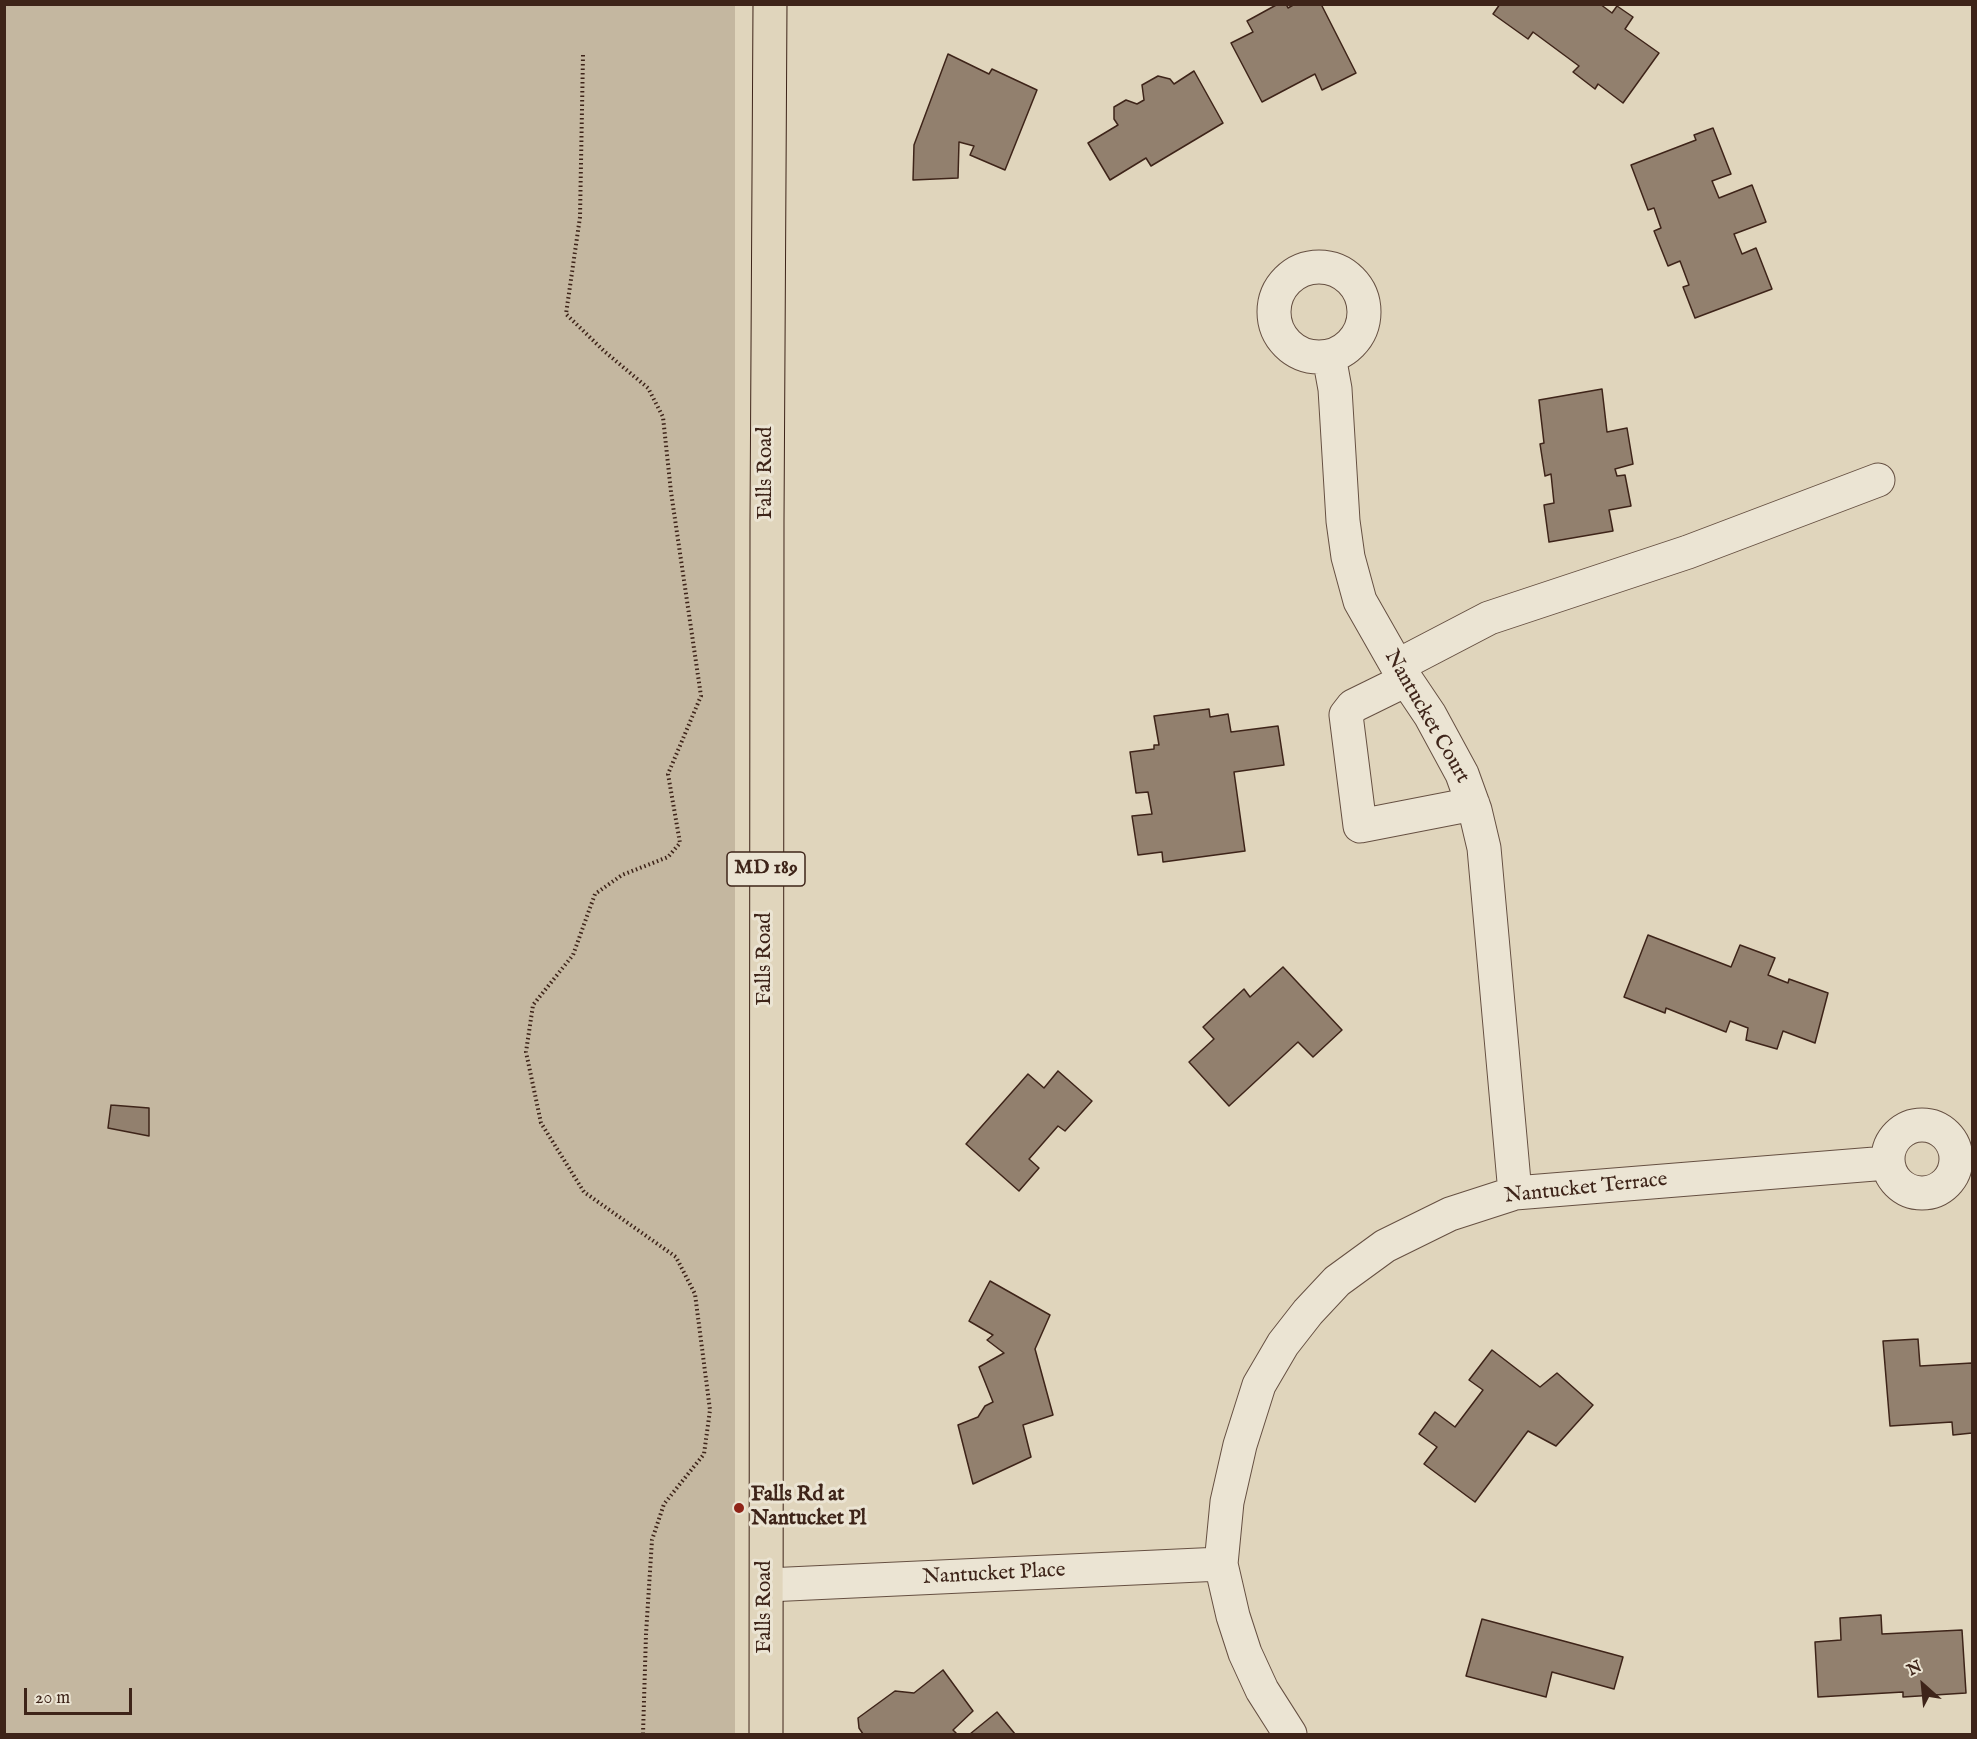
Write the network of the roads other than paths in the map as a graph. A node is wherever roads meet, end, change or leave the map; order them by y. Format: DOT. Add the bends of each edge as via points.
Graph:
graph roads {
  1 [pos="770,4"];
  2 [pos="1329,356"];
  3 [pos="1878,480"];
  4 [pos="1401,673"];
  5 [pos="1473,804"];
  6 [pos="1887,1163"];
  7 [pos="1515,1192"];
  8 [pos="1221,1564"];
  9 [pos="766,1585"];
  10 [pos="766,1734"];
  11 [pos="1290,1734"];
  1 -- 9 [label="main road, Falls Road / MD 189"];
  2 -- 4 [label="street, Nantucket Court" via="1348,558 1360,601"];
  3 -- 4 [label="street" via="1688,552 1489,618"];
  4 -- 5 [label="street, Nantucket Court" via="1430,715 1462,774"];
  4 -- 5 [label="street" via="1346,715 1360,826"];
  5 -- 7 [label="street, Nantucket Court" via="1484,848"];
  6 -- 7 [label="street, Nantucket Terrace"];
  7 -- 8 [label="street, Nantucket Terrace" via="1450,1214 1385,1246 1337,1281 1308,1312 1259,1385 1227,1502"];
  8 -- 9 [label="street, Nantucket Place"];
  8 -- 11 [label="street, Nantucket Terrace" via="1245,1653 1262,1690"];
  9 -- 10 [label="main road, Falls Road / MD 189"];
}
